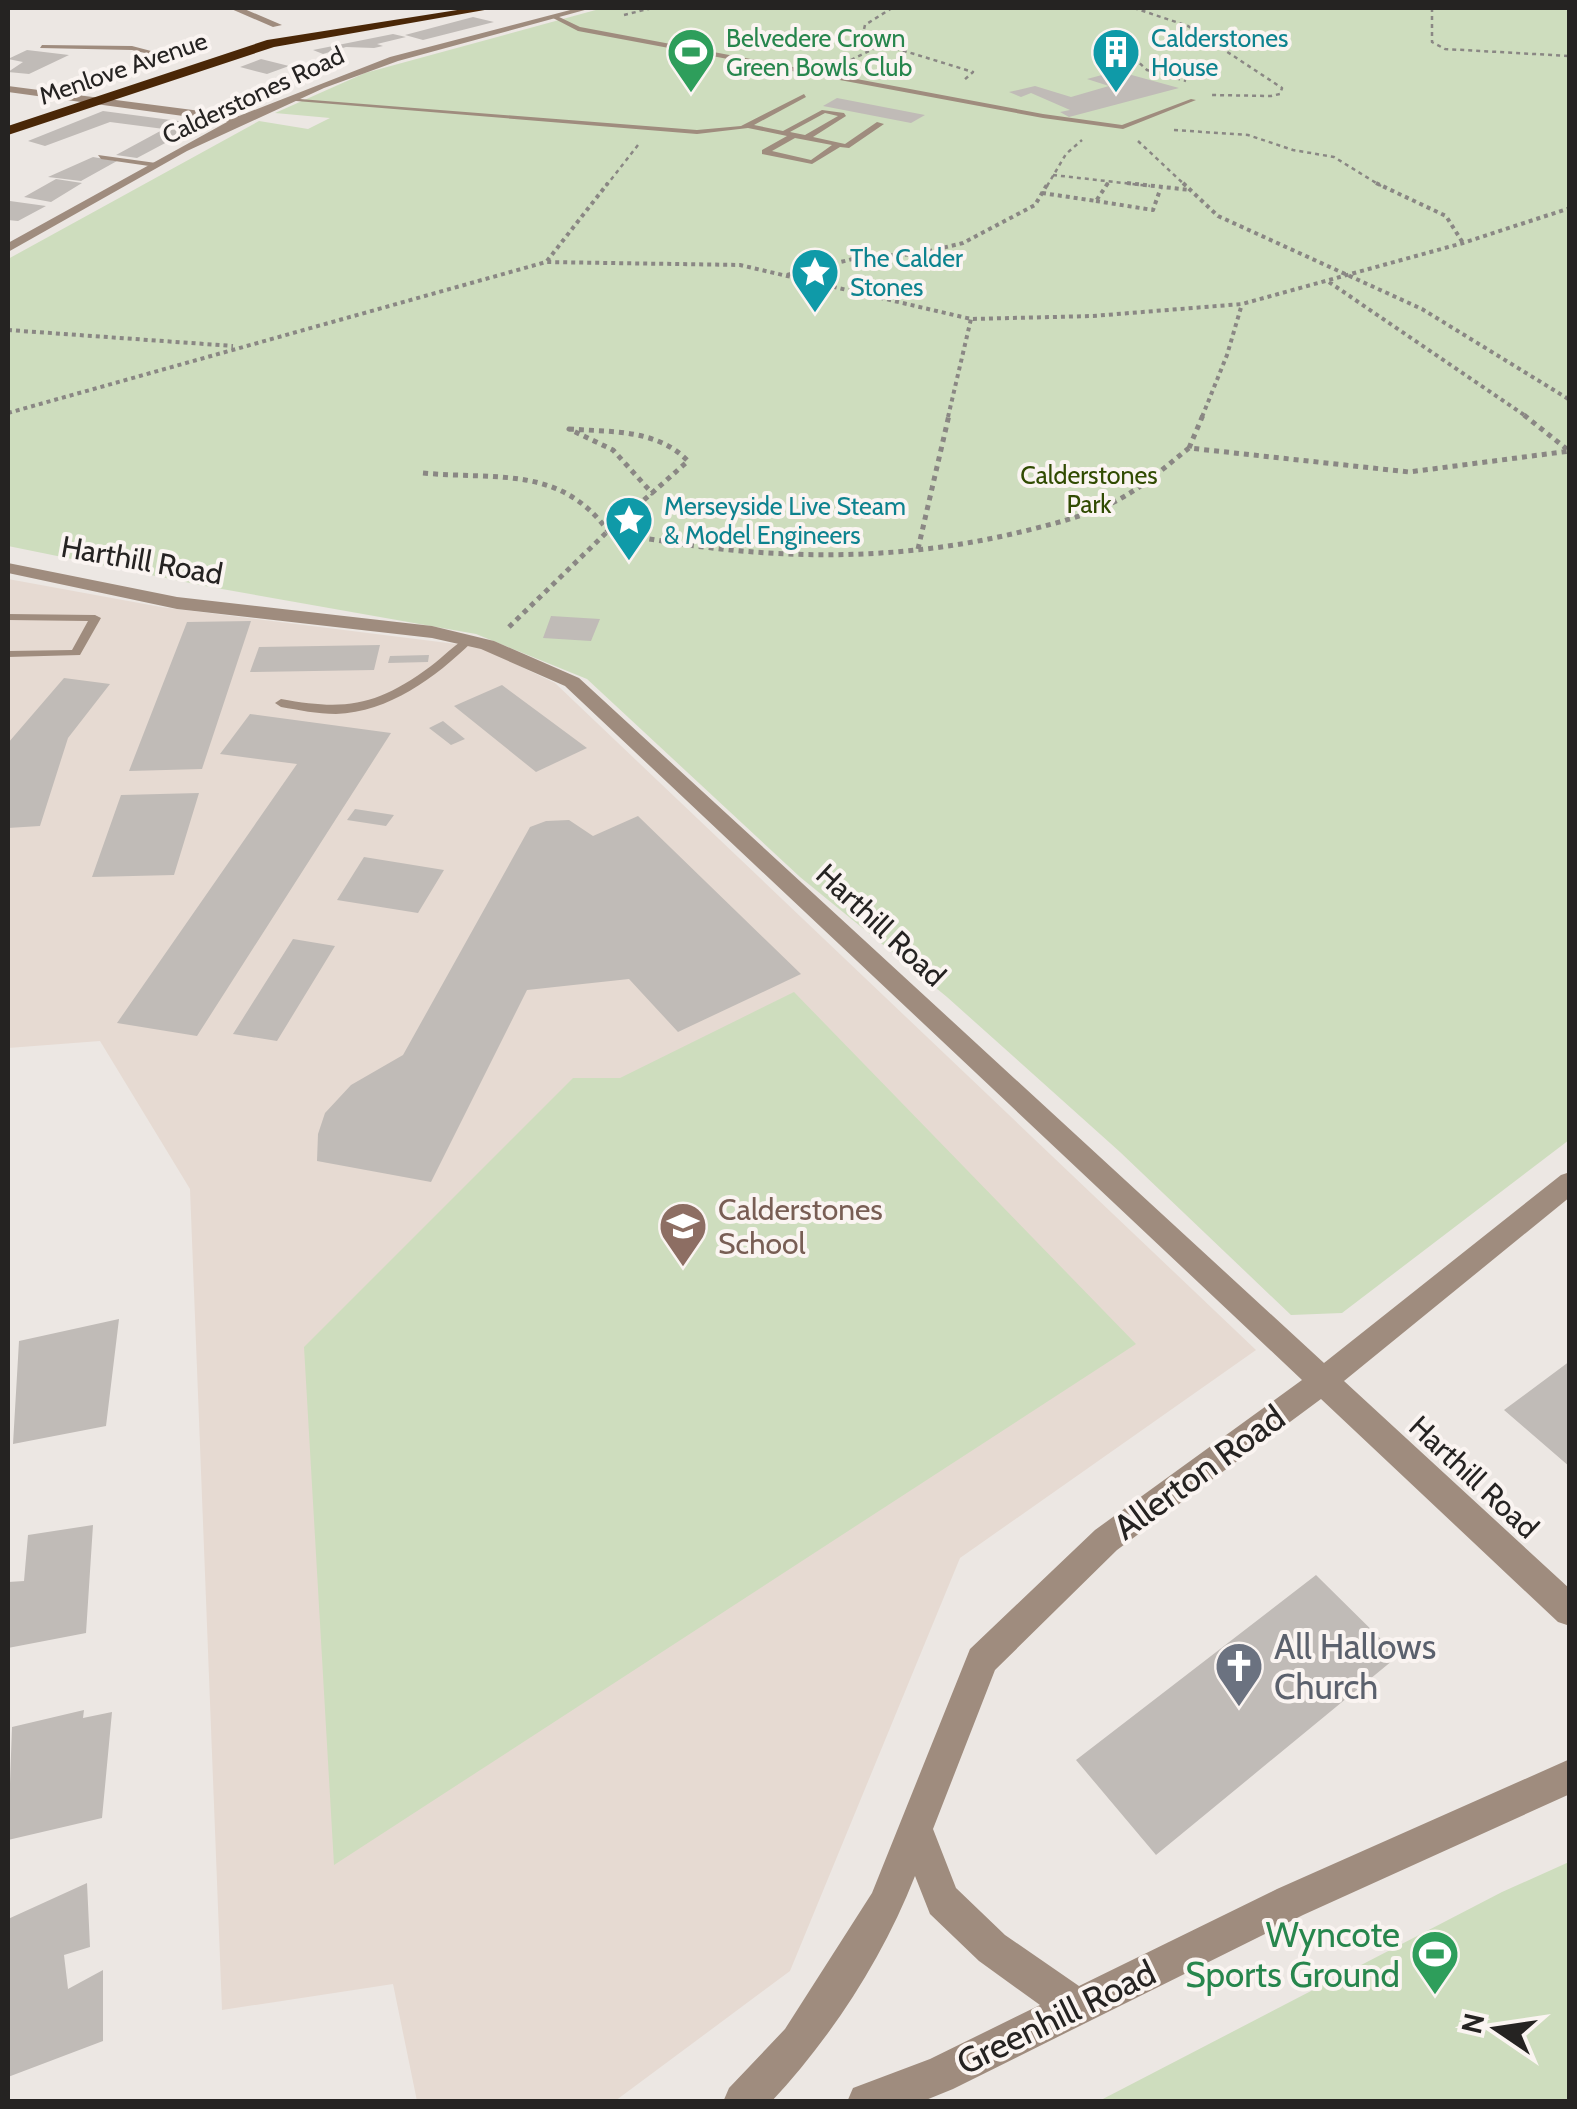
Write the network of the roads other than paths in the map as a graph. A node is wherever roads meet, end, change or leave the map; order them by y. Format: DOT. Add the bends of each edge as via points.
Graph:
graph roads {
  1 [pos="234,8"];
  2 [pos="490,8"];
  3 [pos="535,8"];
  4 [pos="587,8"];
  5 [pos="555,18"];
  6 [pos="294,22"];
  7 [pos="534,22"];
  8 [pos="277,25"];
  9 [pos="251,32"];
  10 [pos="42,47"];
  11 [pos="178,54"];
  12 [pos="136,69"];
  13 [pos="83,87"];
  14 [pos="8,90"];
  15 [pos="59,96"];
  16 [pos="804,96"];
  17 [pos="287,100"];
  18 [pos="1193,100"];
  19 [pos="96,101"];
  20 [pos="20,109"];
  21 [pos="241,120"];
  22 [pos="880,124"];
  23 [pos="748,126"];
  24 [pos="8,132"];
  25 [pos="784,133"];
  26 [pos="794,135"];
  27 [pos="806,138"];
  28 [pos="838,145"];
  29 [pos="101,157"];
  30 [pos="156,165"];
  31 [pos="8,248"];
  32 [pos="8,568"];
  33 [pos="8,617"];
  34 [pos="478,643"];
  35 [pos="8,654"];
  36 [pos="281,704"];
  37 [pos="1570,1182"];
  38 [pos="1324,1380"];
  39 [pos="1570,1612"];
  40 [pos="1570,1776"];
  41 [pos="915,1829"];
  42 [pos="1076,2007"];
  43 [pos="743,2102"];
  44 [pos="867,2102"];
  1 -- 8 [label="street"];
  2 -- 19 [label="highway, Menlove Avenue" via="272,43"];
  3 -- 7 [label="street"];
  4 -- 5 [label="street, Calderstones Road"];
  5 -- 7 [label="street, Calderstones Road"];
  5 -- 18 [label="lane" via="597,32 1099,124 1123,127"];
  6 -- 8 [label="highway, Menlove Avenue"];
  7 -- 17 [label="street, Calderstones Road" via="409,54"];
  8 -- 9 [label="highway, Menlove Avenue"];
  10 -- 11 [label="lane"];
  11 -- 12 [label="highway, Menlove Avenue"];
  13 -- 15 [label="highway, Menlove Avenue"];
  14 -- 15 [label="street"];
  15 -- 19 [label="street"];
  15 -- 20 [label="highway, Menlove Avenue"];
  16 -- 23 [label="lane"];
  17 -- 21 [label="street, Calderstones Road"];
  17 -- 23 [label="lane" via="697,132"];
  19 -- 21 [label="street"];
  19 -- 24 [label="highway, Menlove Avenue"];
  21 -- 30 [label="street, Calderstones Road"];
  22 -- 28 [label="lane"];
  23 -- 25 [label="lane"];
  25 -- 26 [label="lane"];
  25 -- 27 [label="lane" via="824,111 844,115"];
  26 -- 27 [label="lane"];
  26 -- 28 [label="lane" via="765,152 812,162"];
  27 -- 28 [label="lane"];
  29 -- 30 [label="lane"];
  30 -- 31 [label="street, Calderstones Road"];
  32 -- 34 [label="street, Harthill Road" via="177,603"];
  33 -- 35 [label="lane" via="95,618 76,654"];
  34 -- 36 [label="lane" via="364,707"];
  34 -- 38 [label="street, Harthill Road" via="572,682"];
  37 -- 38 [label="street, Allerton Road"];
  38 -- 39 [label="street, Harthill Road"];
  38 -- 41 [label="street, Allerton Road" via="1106,1540 982,1660"];
  40 -- 42 [label="street, Greenhill Road"];
  41 -- 42 [label="street" via="943,1901 992,1948"];
  41 -- 43 [label="street, Allerton Road" via="886,1905 800,2044"];
  42 -- 44 [label="street, Greenhill Road" via="938,2076"];
}
